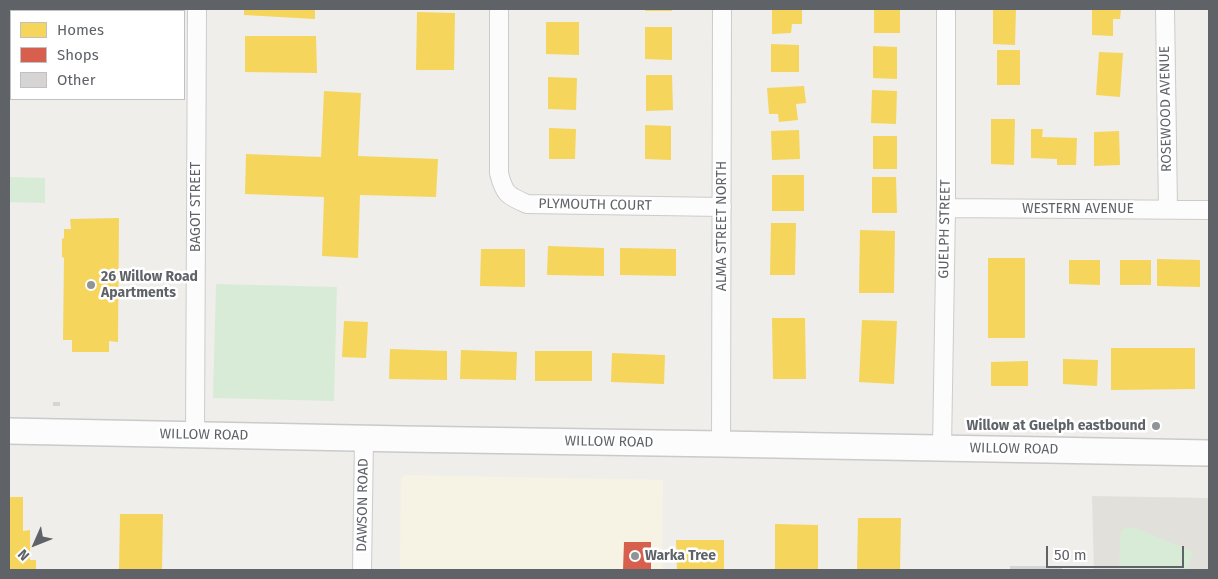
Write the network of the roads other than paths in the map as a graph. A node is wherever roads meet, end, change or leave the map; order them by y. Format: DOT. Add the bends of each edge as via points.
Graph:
graph roads {
  1 [pos="197,9"];
  2 [pos="499,9"];
  3 [pos="722,9"];
  4 [pos="946,9"];
  5 [pos="1165,9"];
  6 [pos="722,207"];
  7 [pos="946,208"];
  8 [pos="1168,210"];
  9 [pos="1209,210"];
  10 [pos="9,431"];
  11 [pos="195,434"];
  12 [pos="364,439"];
  13 [pos="721,444"];
  14 [pos="942,448"];
  15 [pos="1209,453"];
  16 [pos="362,570"];
  1 -- 11 [label="street, BAGOT STREET"];
  2 -- 6 [label="street, PLYMOUTH COURT" via="499,173 502,187 512,198 527,204"];
  3 -- 6 [label="street, ALMA STREET NORTH"];
  4 -- 7 [label="street, GUELPH STREET"];
  5 -- 8 [label="street, ROSEWOOD AVENUE"];
  6 -- 13 [label="street, ALMA STREET NORTH"];
  7 -- 8 [label="street, WESTERN AVENUE"];
  7 -- 14 [label="street, GUELPH STREET"];
  8 -- 9 [label="street, WESTERN AVENUE"];
  10 -- 11 [label="main road, WILLOW ROAD"];
  11 -- 12 [label="main road, WILLOW ROAD"];
  12 -- 13 [label="main road, WILLOW ROAD"];
  12 -- 16 [label="street, DAWSON ROAD"];
  13 -- 14 [label="main road, WILLOW ROAD"];
  14 -- 15 [label="main road, WILLOW ROAD"];
}
